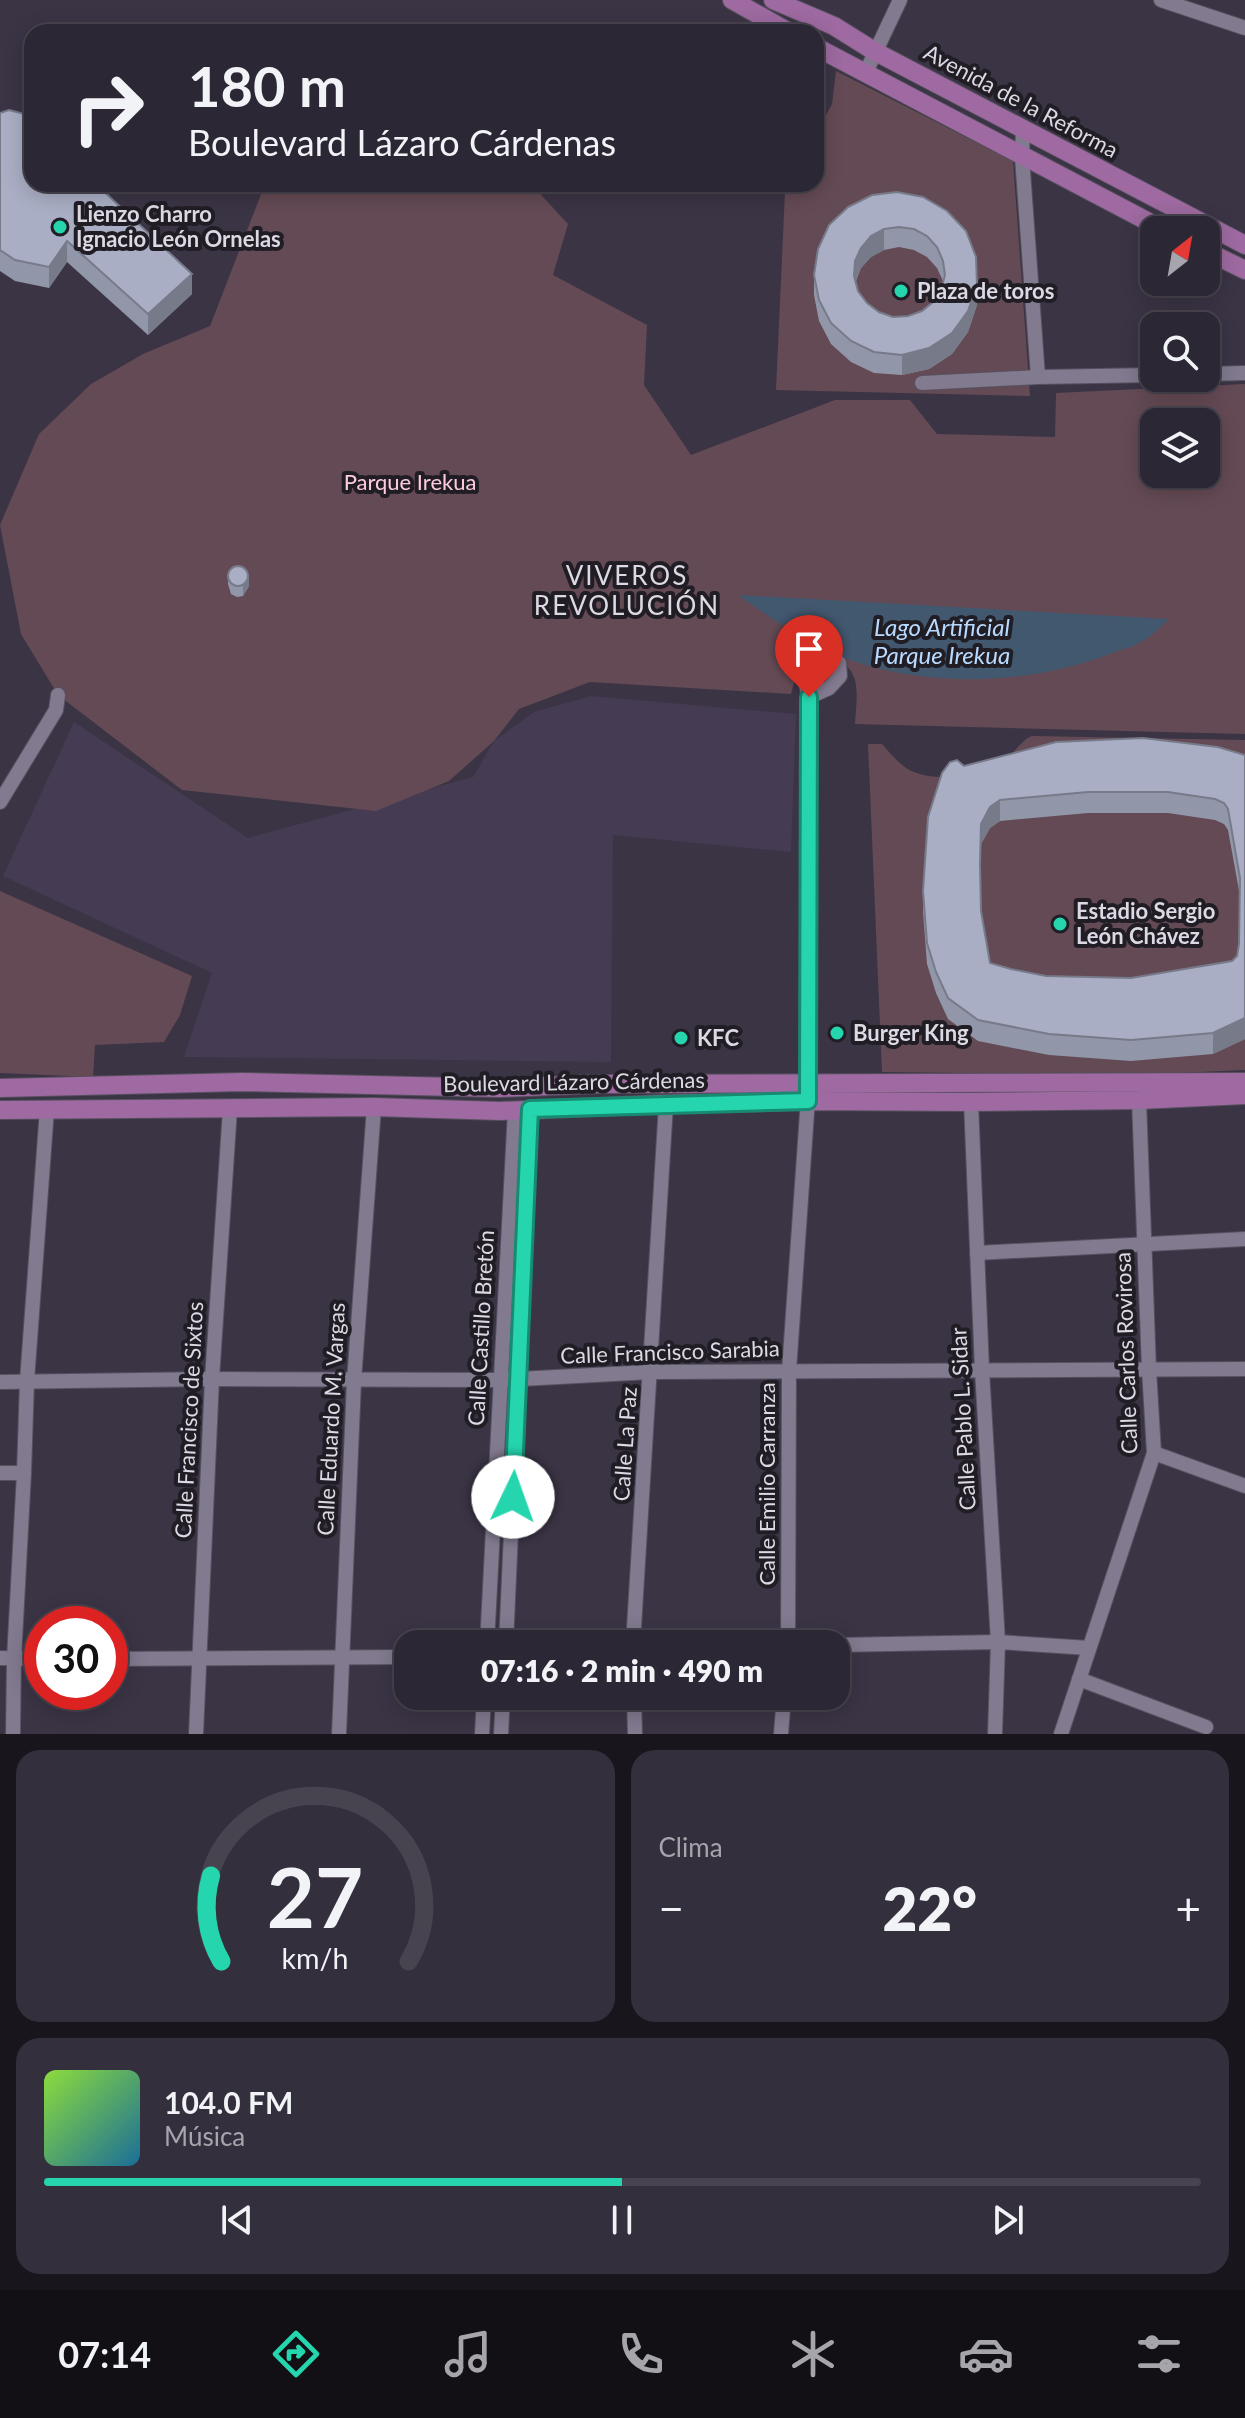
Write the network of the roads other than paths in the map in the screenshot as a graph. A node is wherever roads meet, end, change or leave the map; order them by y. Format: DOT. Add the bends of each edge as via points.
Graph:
graph roads {
  1 [pos="732,0"];
  2 [pos="773,0"];
  3 [pos="900,0"];
  4 [pos="1161,0"];
  5 [pos="775,24"];
  6 [pos="834,26"];
  7 [pos="1245,28"];
  8 [pos="824,37"];
  9 [pos="824,50"];
  10 [pos="874,51"];
  11 [pos="865,74"];
  12 [pos="1023,129"];
  13 [pos="1022,157"];
  14 [pos="1140,218"];
  15 [pos="1245,245"];
  16 [pos="1220,257"];
  17 [pos="1242,267"];
  18 [pos="1245,373"];
  19 [pos="1220,374"];
  20 [pos="1140,375"];
  21 [pos="1038,377"];
  22 [pos="922,383"];
  23 [pos="58,695"];
  24 [pos="809,697"];
  25 [pos="0,802"];
  26 [pos="1245,1082"];
  27 [pos="0,1088"];
  28 [pos="808,1093"];
  29 [pos="1245,1095"];
  30 [pos="1139,1100"];
  31 [pos="971,1102"];
  32 [pos="666,1104"];
  33 [pos="374,1107"];
  34 [pos="47,1109"];
  35 [pos="230,1109"];
  36 [pos="522,1109"];
  37 [pos="0,1110"];
  38 [pos="1245,1239"];
  39 [pos="1145,1244"];
  40 [pos="977,1253"];
  41 [pos="1149,1369"];
  42 [pos="1245,1369"];
  43 [pos="982,1370"];
  44 [pos="789,1371"];
  45 [pos="651,1372"];
  46 [pos="212,1379"];
  47 [pos="519,1379"];
  48 [pos="501,1380"];
  49 [pos="27,1381"];
  50 [pos="354,1381"];
  51 [pos="0,1382"];
  52 [pos="1154,1453"];
  53 [pos="0,1473"];
  54 [pos="24,1473"];
  55 [pos="1245,1486"];
  56 [pos="488,1630"];
  57 [pos="507,1630"];
  58 [pos="634,1630"];
  59 [pos="788,1630"];
  60 [pos="998,1642"];
  61 [pos="850,1645"];
  62 [pos="1089,1648"];
  63 [pos="394,1657"];
  64 [pos="342,1658"];
  65 [pos="7,1659"];
  66 [pos="128,1659"];
  67 [pos="198,1659"];
  68 [pos="1079,1679"];
  69 [pos="483,1710"];
  70 [pos="502,1710"];
  71 [pos="634,1710"];
  72 [pos="783,1710"];
  73 [pos="1206,1727"];
  74 [pos="13,1734"];
  75 [pos="196,1734"];
  76 [pos="339,1734"];
  77 [pos="482,1734"];
  78 [pos="501,1734"];
  79 [pos="635,1734"];
  80 [pos="781,1734"];
  81 [pos="995,1734"];
  82 [pos="1061,1734"];
  1 -- 5 [label="main road"];
  2 -- 6 [label="main road, Avenida de la Reforma"];
  3 -- 10 [label="street"];
  4 -- 7 [label="street"];
  6 -- 8 [label="main road"];
  6 -- 10 [label="main road, Avenida de la Reforma"];
  9 -- 11 [label="main road"];
  10 -- 11 [label="street"];
  10 -- 12 [label="main road, Avenida de la Reforma"];
  11 -- 13 [label="main road"];
  12 -- 13 [label="street"];
  12 -- 15 [label="main road, Avenida de la Reforma"];
  13 -- 14 [label="main road"];
  13 -- 21 [label="street"];
  16 -- 17 [label="main road"];
  18 -- 19 [label="street"];
  20 -- 21 [label="street"];
  21 -- 22 [label="street"];
  23 -- 25 [label="street" via="56,710"];
  24 -- 28 [label="street, Calle Emilio Carranza"];
  26 -- 28 [label="main road, Boulevard Lázaro Cárdenas"];
  27 -- 28 [label="main road, Boulevard Lázaro Cárdenas" via="242,1082 499,1088 598,1084"];
  28 -- 31 [label="main road, Boulevard Lázaro Cárdenas"];
  28 -- 32 [label="main road, Boulevard Lázaro Cárdenas"];
  28 -- 44 [label="street, Calle Emilio Carranza"];
  29 -- 30 [label="main road, Boulevard Lázaro Cárdenas"];
  30 -- 31 [label="main road, Boulevard Lázaro Cárdenas"];
  30 -- 39 [label="street, Calle Carlos Rovirosa"];
  31 -- 40 [label="street, Calle Pablo L. Sidar"];
  32 -- 36 [label="main road, Boulevard Lázaro Cárdenas"];
  32 -- 45 [label="street, Calle La Paz"];
  33 -- 35 [label="main road, Boulevard Lázaro Cárdenas"];
  33 -- 36 [label="main road, Boulevard Lázaro Cárdenas"];
  33 -- 50 [label="street, Calle Eduardo M. Vargas"];
  34 -- 35 [label="main road, Boulevard Lázaro Cárdenas"];
  34 -- 37 [label="main road, Boulevard Lázaro Cárdenas"];
  34 -- 49 [label="street"];
  35 -- 46 [label="street, Calle Francisco de Sixtos"];
  36 -- 47 [label="street, Calle Castillo Bretón"];
  36 -- 48 [label="street, Calle Castillo Bretón"];
  38 -- 39 [label="street"];
  39 -- 40 [label="street"];
  39 -- 41 [label="street, Calle Carlos Rovirosa"];
  40 -- 43 [label="street, Calle Pablo L. Sidar"];
  41 -- 42 [label="street, Calle Francisco Sarabia"];
  41 -- 43 [label="street, Calle Francisco Sarabia"];
  41 -- 52 [label="street, Calle Carlos Rovirosa"];
  43 -- 44 [label="street, Calle Francisco Sarabia"];
  43 -- 60 [label="street, Calle Pablo L. Sidar"];
  44 -- 45 [label="street, Calle Francisco Sarabia"];
  44 -- 59 [label="street, Calle Emilio Carranza"];
  45 -- 47 [label="street, Calle Francisco Sarabia"];
  45 -- 58 [label="street, Calle La Paz"];
  46 -- 49 [label="street, Calle Francisco Sarabia"];
  46 -- 50 [label="street, Calle Francisco Sarabia"];
  46 -- 67 [label="street, Calle Francisco de Sixtos"];
  47 -- 48 [label="street, Calle Francisco Sarabia"];
  47 -- 57 [label="street, Calle Castillo Bretón"];
  48 -- 50 [label="street, Calle Francisco Sarabia"];
  48 -- 56 [label="street, Calle Castillo Bretón"];
  49 -- 51 [label="street, Calle Francisco Sarabia"];
  49 -- 54 [label="street"];
  50 -- 64 [label="street, Calle Eduardo M. Vargas"];
  52 -- 55 [label="street"];
  52 -- 62 [label="street, Calle Carlos Rovirosa"];
  53 -- 54 [label="street"];
  54 -- 65 [label="street"];
  60 -- 61 [label="street"];
  60 -- 62 [label="street"];
  60 -- 81 [label="street, Calle Pablo L. Sidar"];
  62 -- 68 [label="street, Calle Carlos Rovirosa"];
  63 -- 64 [label="street"];
  64 -- 67 [label="street"];
  64 -- 76 [label="street, Calle Eduardo M. Vargas"];
  65 -- 74 [label="street"];
  66 -- 67 [label="street"];
  67 -- 75 [label="street, Calle Francisco de Sixtos"];
  68 -- 73 [label="street"];
  68 -- 82 [label="street, Calle Carlos Rovirosa"];
  69 -- 77 [label="street"];
  70 -- 78 [label="street"];
  71 -- 79 [label="street"];
  72 -- 80 [label="street"];
}
